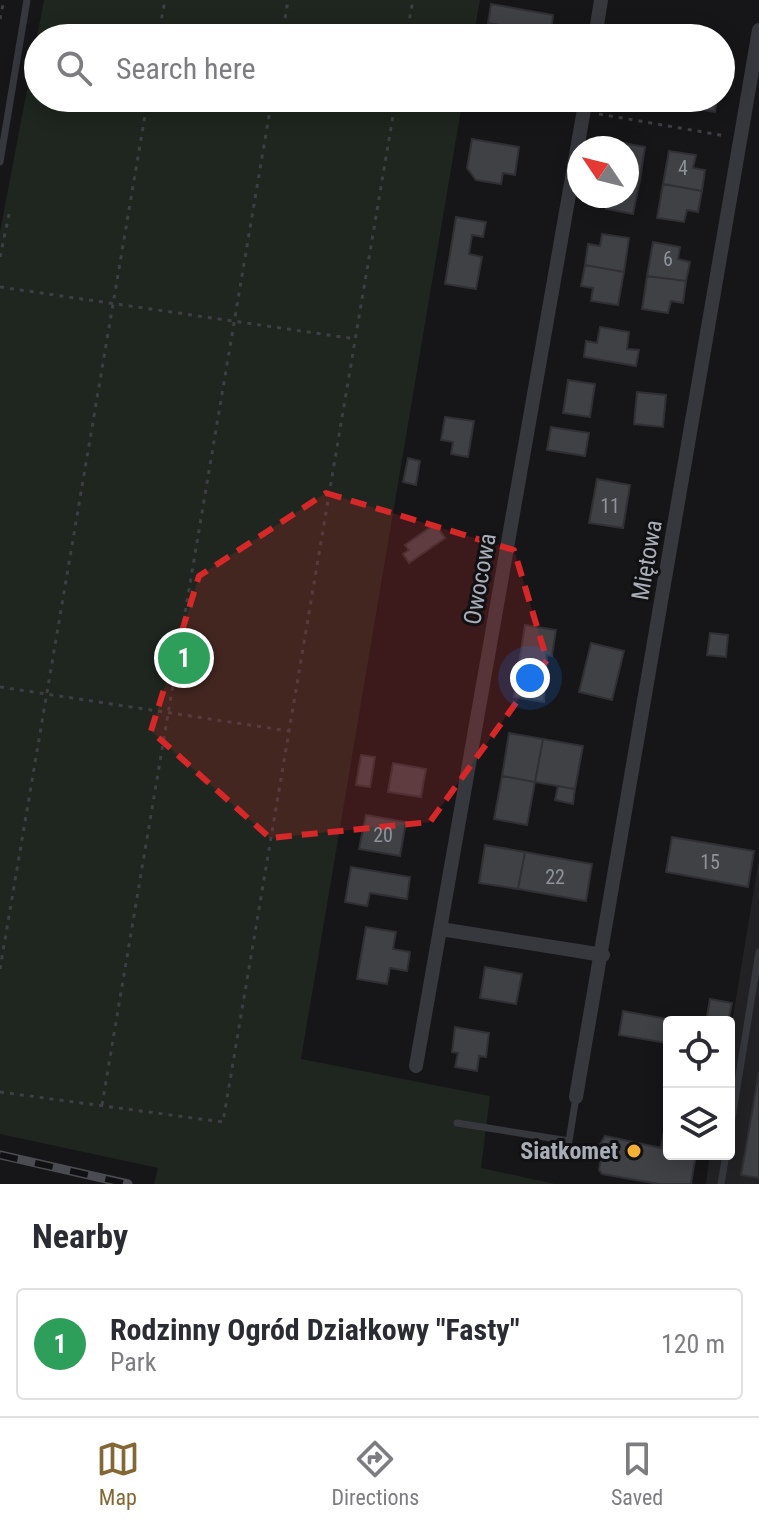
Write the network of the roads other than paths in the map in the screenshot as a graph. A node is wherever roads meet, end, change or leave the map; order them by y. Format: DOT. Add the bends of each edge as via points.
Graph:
graph roads {
  1 [pos="27,0"];
  2 [pos="601,0"];
  3 [pos="597,24"];
  4 [pos="759,30"];
  5 [pos="583,112"];
  6 [pos="0,162"];
  7 [pos="441,929"];
  8 [pos="759,952"];
  9 [pos="603,955"];
  10 [pos="416,1066"];
  11 [pos="576,1097"];
  12 [pos="735,1100"];
  13 [pos="457,1123"];
  14 [pos="725,1160"];
  15 [pos="721,1184"];
  1 -- 6 [label="lane"];
  2 -- 3 [label="street"];
  4 -- 9 [label="street, Miętowa"];
  5 -- 7 [label="street, Owocowa"];
  7 -- 9 [label="street"];
  7 -- 10 [label="street, Owocowa"];
  8 -- 12 [label="lane"];
  9 -- 11 [label="street, Miętowa"];
  11 -- 13 [label="lane" via="569,1141"];
  14 -- 15 [label="lane"];
}
